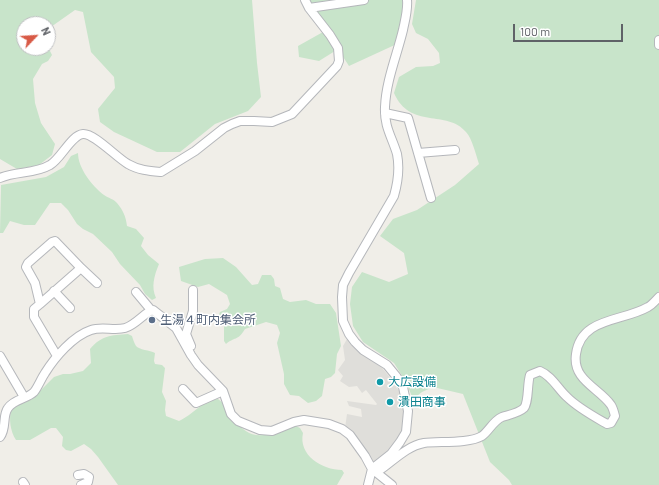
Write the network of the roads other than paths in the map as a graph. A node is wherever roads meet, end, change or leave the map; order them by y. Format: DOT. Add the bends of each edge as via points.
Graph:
graph roads {
  1 [pos="305,0"];
  2 [pos="364,0"];
  3 [pos="407,0"];
  4 [pos="340,2"];
  5 [pos="309,8"];
  6 [pos="659,40"];
  7 [pos="659,45"];
  8 [pos="385,113"];
  9 [pos="455,150"];
  10 [pos="418,153"];
  11 [pos="0,178"];
  12 [pos="431,198"];
  13 [pos="81,268"];
  14 [pos="97,283"];
  15 [pos="193,290"];
  16 [pos="54,291"];
  17 [pos="136,292"];
  18 [pos="659,297"];
  19 [pos="40,304"];
  20 [pos="70,308"];
  21 [pos="151,310"];
  22 [pos="0,356"];
  23 [pos="57,356"];
  24 [pos="202,370"];
  25 [pos="182,389"];
  26 [pos="223,391"];
  27 [pos="24,397"];
  28 [pos="0,437"];
  29 [pos="372,469"];
  30 [pos="78,475"];
  31 [pos="81,485"];
  32 [pos="368,485"];
  33 [pos="392,485"];
  1 -- 5 [label="street"];
  2 -- 4 [label="street"];
  3 -- 8 [label="street" via="405,19 388,87"];
  4 -- 5 [label="street"];
  5 -- 11 [label="street" via="338,48 339,61 292,114 272,122 240,121 232,124 161,172 127,164 84,134 77,135 51,164 38,170"];
  6 -- 7 [label="street"];
  8 -- 10 [label="street" via="408,118"];
  8 -- 29 [label="street" via="387,129 398,159 397,186 394,196 349,273 342,297 344,321 349,334 363,350 387,365 403,387 407,401 406,432 391,454"];
  9 -- 10 [label="street"];
  10 -- 12 [label="street"];
  13 -- 14 [label="street"];
  13 -- 16 [label="street"];
  13 -- 19 [label="street" via="55,241 28,263 26,267 35,283"];
  15 -- 24 [label="street" via="193,311 186,334"];
  16 -- 19 [label="street"];
  16 -- 20 [label="street"];
  17 -- 21 [label="street"];
  18 -- 29 [label="street" via="648,307 595,326 579,341 576,365 586,382 611,404 615,416 611,423 607,424 569,399 540,371 530,375 527,403 524,408 500,418 481,436 452,443 424,443 406,451 380,470"];
  19 -- 23 [label="street" via="34,309 34,317"];
  21 -- 23 [label="street" via="137,322 124,328 98,329 82,334"];
  21 -- 24 [label="street" via="176,328"];
  22 -- 27 [label="street"];
  23 -- 27 [label="street" via="34,391"];
  24 -- 26 [label="street"];
  25 -- 26 [label="street" via="194,405"];
  26 -- 29 [label="street" via="231,414 238,421 260,430 272,431 304,420 342,429 350,436"];
  27 -- 28 [label="street" via="6,409 4,430"];
  29 -- 32 [label="street"];
  29 -- 33 [label="street"];
  30 -- 31 [label="street" via="84,474 89,477 88,482"];
}
